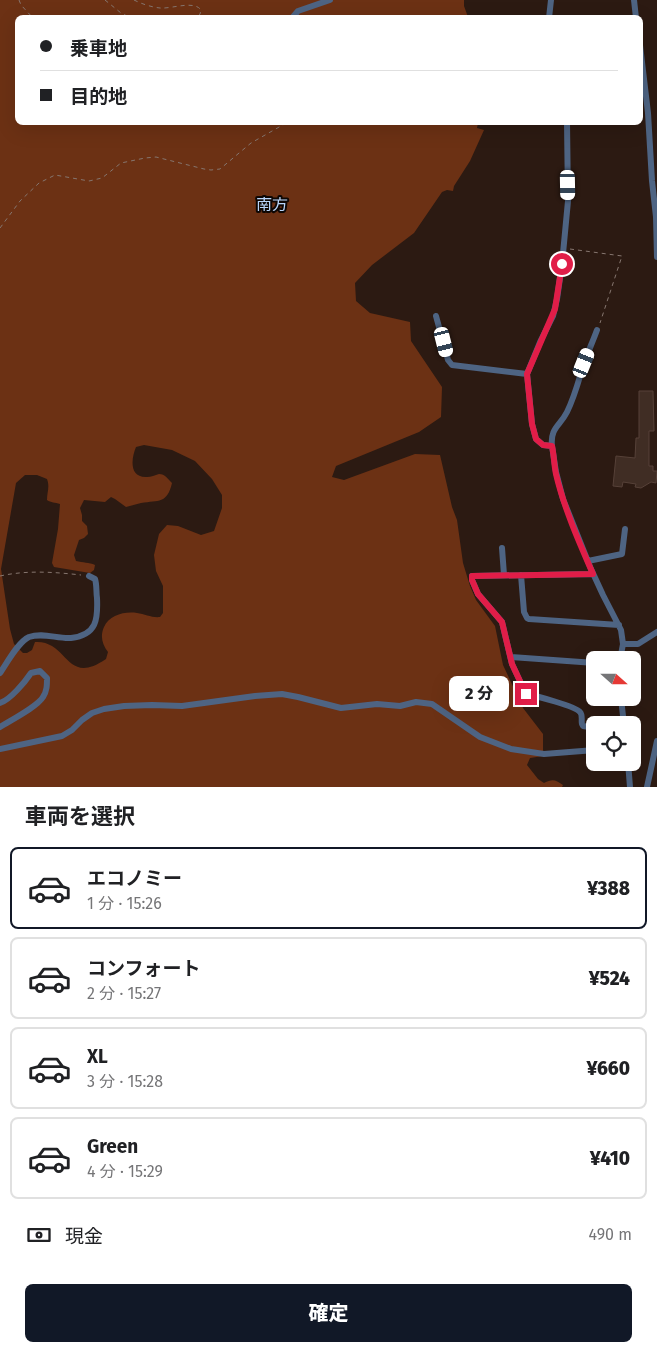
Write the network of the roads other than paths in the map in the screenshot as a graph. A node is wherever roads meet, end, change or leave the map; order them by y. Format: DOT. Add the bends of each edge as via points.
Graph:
graph roads {
  1 [pos="330,0"];
  2 [pos="551,0"];
  3 [pos="634,0"];
  4 [pos="295,15"];
  5 [pos="549,15"];
  6 [pos="636,15"];
  7 [pos="643,70"];
  8 [pos="567,125"];
  9 [pos="657,257"];
  10 [pos="436,316"];
  11 [pos="597,330"];
  12 [pos="527,374"];
  13 [pos="552,446"];
  14 [pos="624,529"];
  15 [pos="502,548"];
  16 [pos="588,561"];
  17 [pos="593,574"];
  18 [pos="504,575"];
  19 [pos="521,575"];
  20 [pos="89,576"];
  21 [pos="619,625"];
  22 [pos="657,632"];
  23 [pos="623,644"];
  24 [pos="622,651"];
  25 [pos="511,657"];
  26 [pos="586,662"];
  27 [pos="0,673"];
  28 [pos="0,703"];
  29 [pos="586,726"];
  30 [pos="0,727"];
  31 [pos="657,741"];
  32 [pos="0,749"];
  33 [pos="586,751"];
  34 [pos="629,771"];
  35 [pos="630,787"];
  36 [pos="647,787"];
  1 -- 4 [label="street"];
  2 -- 5 [label="street"];
  3 -- 6 [label="street"];
  7 -- 9 [label="street"];
  8 -- 12 [label="street" via="568,201 555,309"];
  10 -- 12 [label="street" via="452,365"];
  11 -- 13 [label="street" via="572,400 552,432"];
  12 -- 13 [label="street" via="536,439 543,445"];
  13 -- 16 [label="street" via="563,499"];
  14 -- 16 [label="street" via="622,554"];
  15 -- 18 [label="street"];
  16 -- 17 [label="street"];
  17 -- 19 [label="street"];
  17 -- 21 [label="street"];
  18 -- 19 [label="street"];
  18 -- 25 [label="street" via="472,576 472,580 478,594 502,622"];
  19 -- 21 [label="street" via="527,618"];
  20 -- 27 [label="street" via="95,579 98,616 92,628 72,638 38,635 27,638"];
  21 -- 23 [label="street"];
  22 -- 23 [label="street" via="638,644"];
  23 -- 24 [label="street"];
  25 -- 26 [label="street"];
  25 -- 29 [label="street" via="526,694 579,711 582,724"];
  28 -- 30 [label="street" via="5,702 31,673 40,671 47,678 42,699"];
  31 -- 36 [label="street"];
  32 -- 33 [label="street" via="62,736 92,713 104,709 182,706 282,694 341,708 423,702 432,704 480,737 511,749 544,754"];
  34 -- 35 [label="street"];
}
